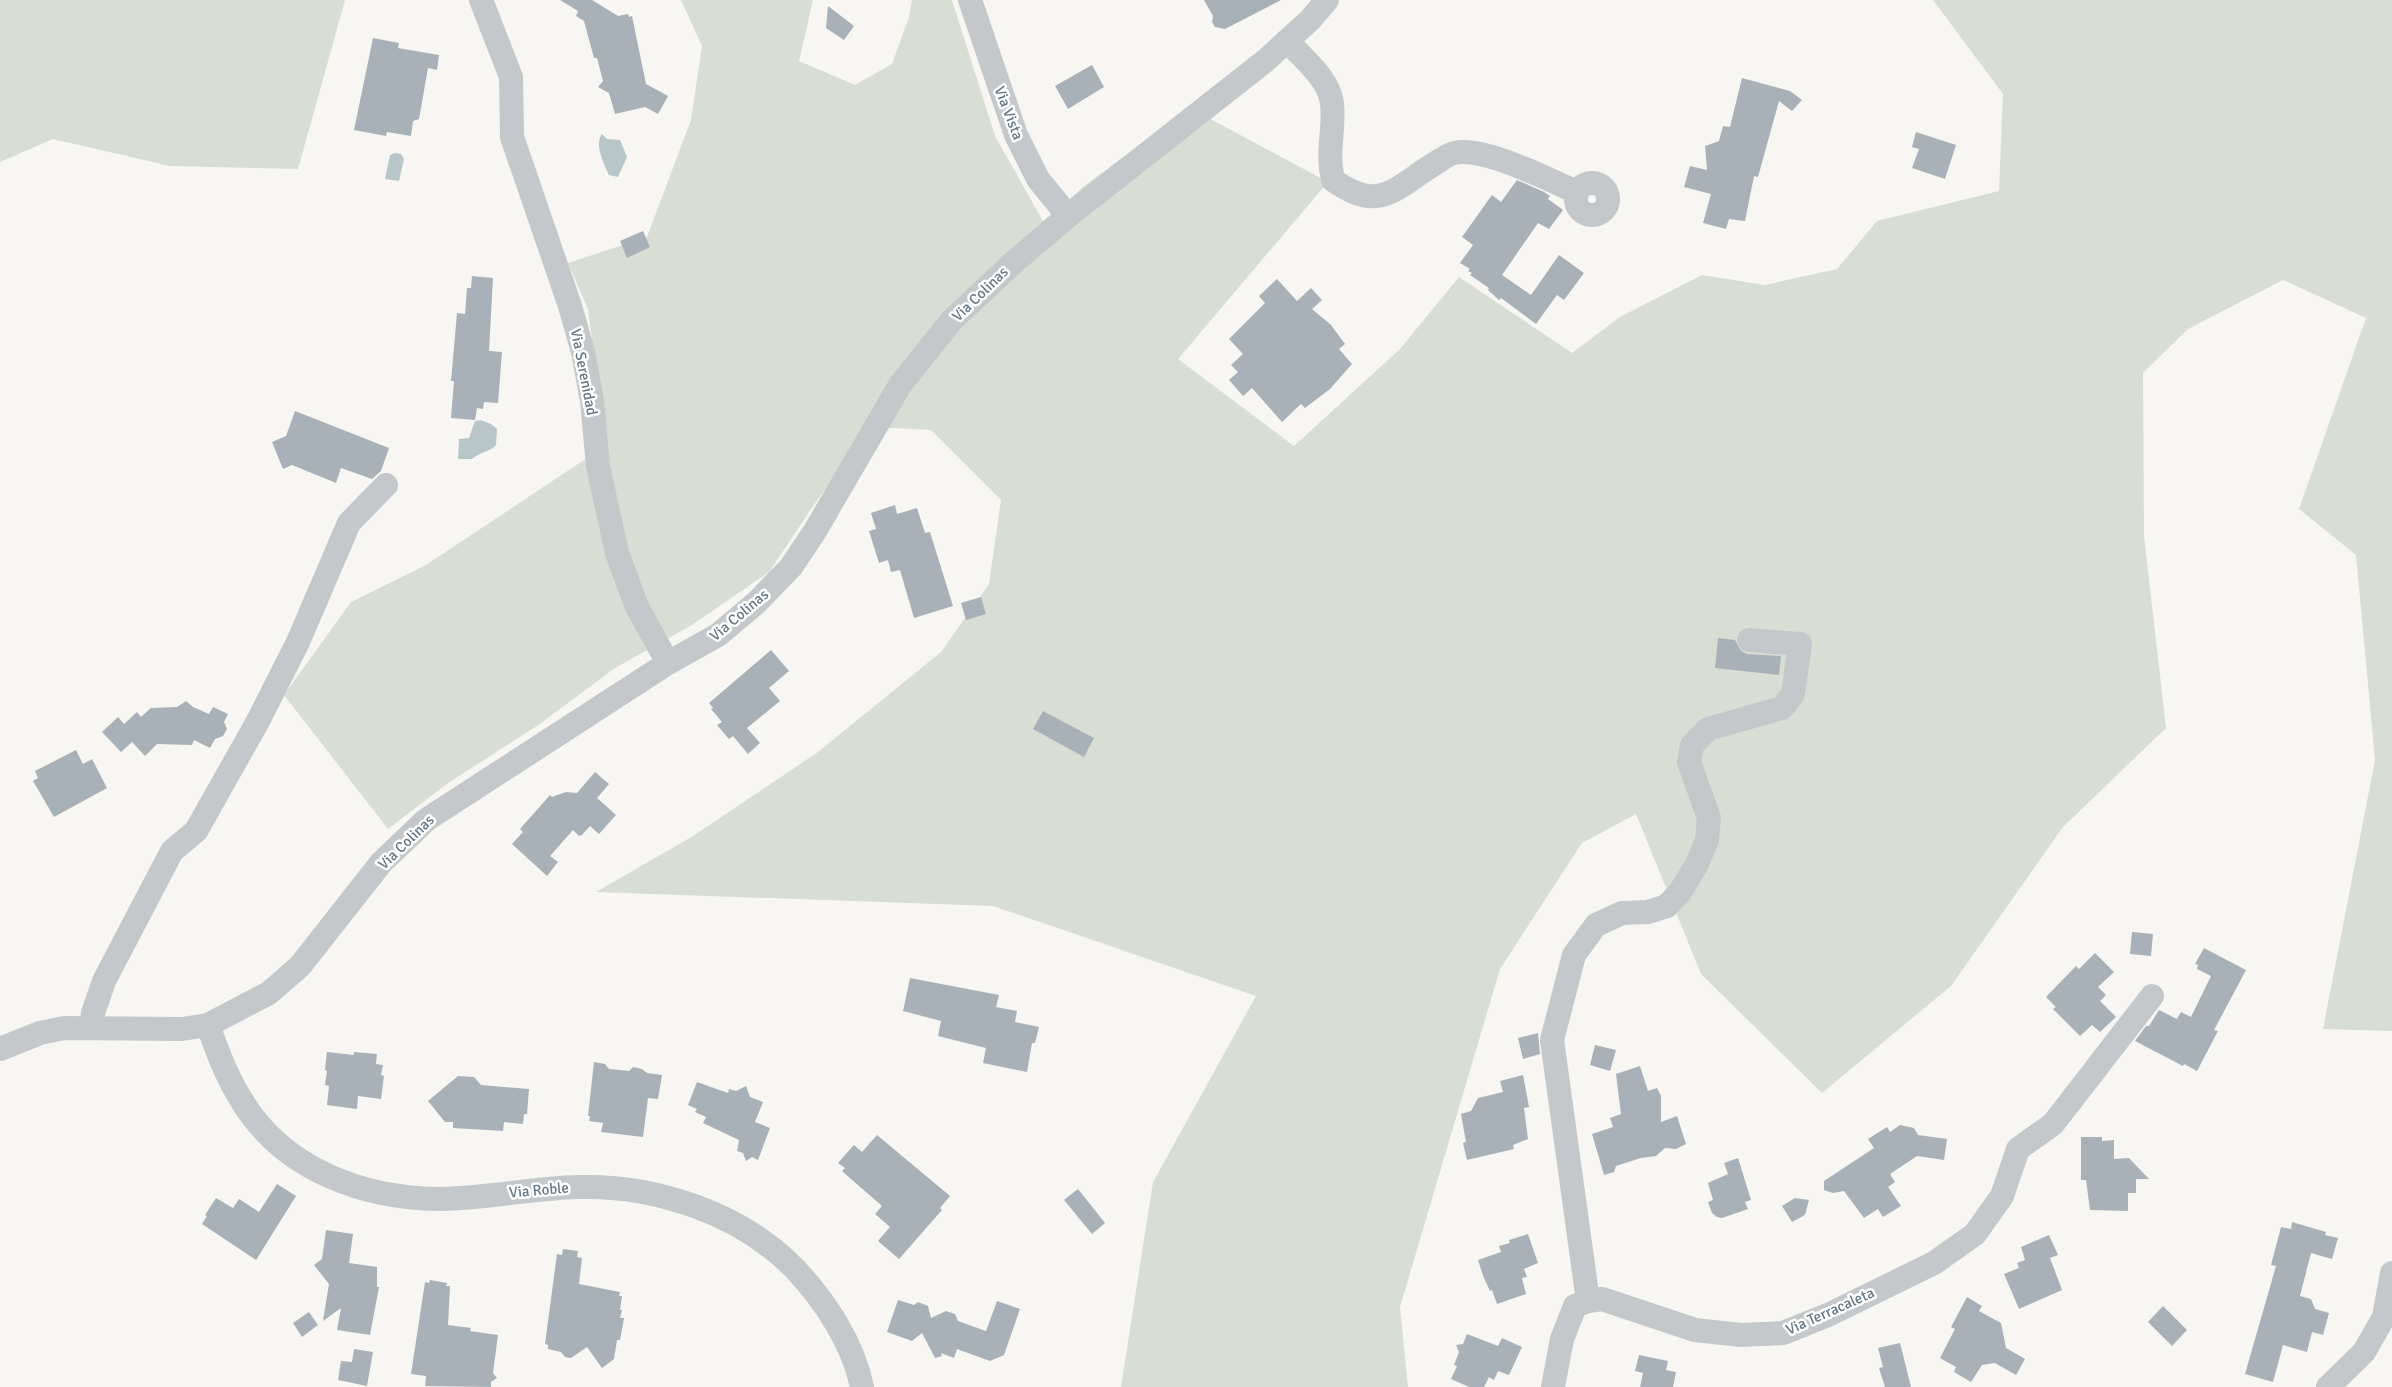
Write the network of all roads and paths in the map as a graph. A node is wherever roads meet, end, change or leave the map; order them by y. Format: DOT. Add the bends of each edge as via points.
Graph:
graph roads {
  1 [pos="482,0"];
  2 [pos="970,0"];
  3 [pos="1327,0"];
  4 [pos="1287,41"];
  5 [pos="1577,192"];
  6 [pos="1068,216"];
  7 [pos="386,485"];
  8 [pos="1748,640"];
  9 [pos="668,663"];
  10 [pos="2152,996"];
  11 [pos="208,1025"];
  12 [pos="91,1027"];
  13 [pos="0,1049"];
  14 [pos="2392,1273"];
  15 [pos="1588,1301"];
  16 [pos="862,1387"];
  17 [pos="1553,1387"];
  18 [pos="2328,1387"];
  1 -- 9 [label="street, Via Serenidad" via="511,78 512,137 583,352 592,401 598,466 616,553 637,606"];
  2 -- 6 [label="street, Via Vista" via="1016,135 1038,179"];
  3 -- 4 [label="street, Via Colinas"];
  4 -- 5 [label="street" via="1325,83 1332,102 1329,162 1333,180 1349,192 1369,198 1386,195 1454,153 1492,156"];
  4 -- 6 [label="street, Via Colinas"];
  6 -- 9 [label="street, Via Colinas" via="952,320 900,385 791,567 718,635"];
  7 -- 12 [label="street" via="349,523 298,642 258,721 196,830 172,851 104,981"];
  8 -- 15 [label="street" via="1800,644 1793,694 1782,708 1708,729 1692,745 1689,762 1710,818 1707,840 1697,864 1667,906 1648,912 1622,913 1596,924 1574,954 1552,1040"];
  9 -- 11 [label="street, Via Colinas" via="426,820 382,863 300,966 268,993"];
  10 -- 15 [label="street, Via Terracaleta" via="2053,1124 2018,1150 2002,1196 1975,1234 1934,1263 1828,1315 1783,1333 1741,1336 1695,1330 1610,1302"];
  11 -- 12 [label="street, Via Colinas" via="182,1028"];
  11 -- 16 [label="street, Via Roble" via="220,1059 260,1127 321,1174 352,1186 391,1196 439,1199 580,1187 622,1189 693,1205 751,1233 783,1257 825,1306 847,1345"];
  12 -- 13 [label="street, Via Colinas" via="40,1033"];
  14 -- 18 [label="street" via="2384,1317 2364,1352"];
  15 -- 17 [label="street" via="1575,1306 1562,1339"];
}
